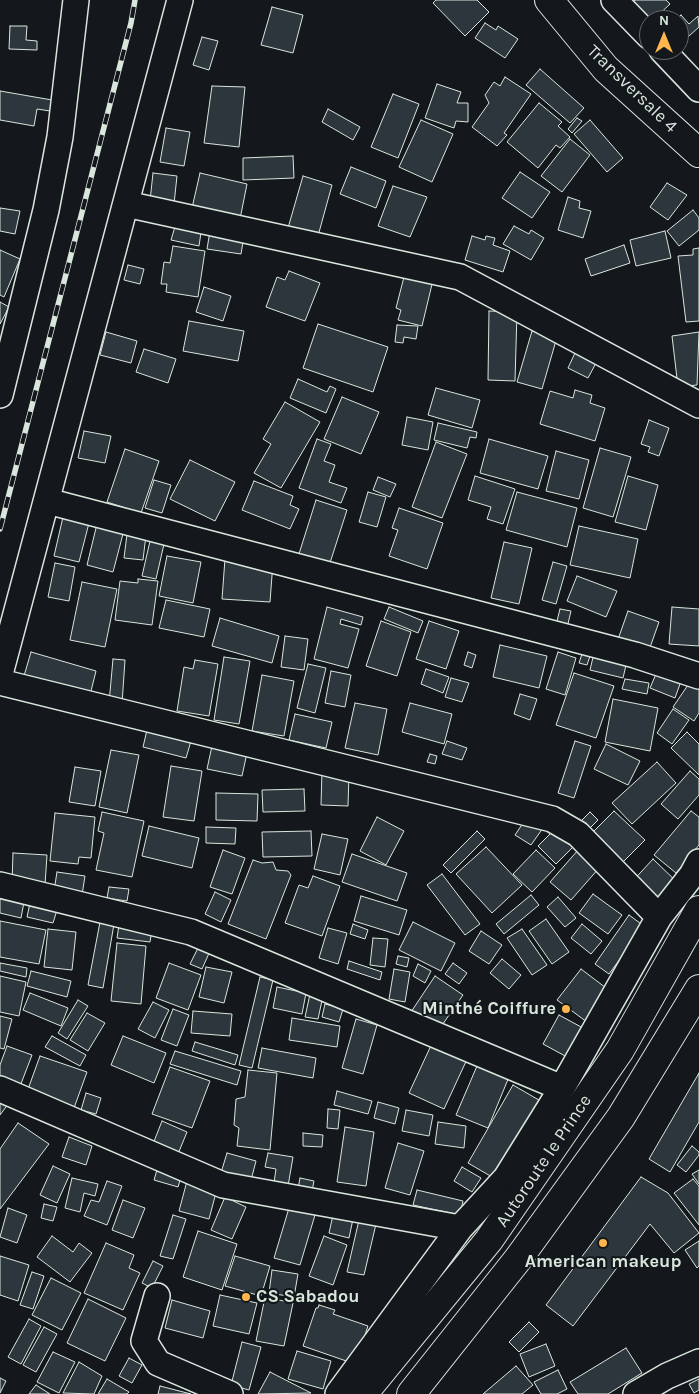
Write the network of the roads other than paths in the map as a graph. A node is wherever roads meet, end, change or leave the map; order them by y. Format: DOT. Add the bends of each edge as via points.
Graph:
graph roads {
  1 [pos="76,0"];
  2 [pos="180,0"];
  3 [pos="549,0"];
  4 [pos="614,0"];
  5 [pos="639,26"];
  6 [pos="671,60"];
  7 [pos="699,89"];
  8 [pos="699,153"];
  9 [pos="126,204"];
  10 [pos="1,391"];
  11 [pos="699,405"];
  12 [pos="47,502"];
  13 [pos="0,674"];
  14 [pos="699,676"];
  15 [pos="0,682"];
  16 [pos="699,862"];
  17 [pos="0,885"];
  18 [pos="699,910"];
  19 [pos="659,917"];
  20 [pos="699,989"];
  21 [pos="562,1088"];
  22 [pos="0,1089"];
  23 [pos="460,1228"];
  24 [pos="157,1296"];
  25 [pos="699,1362"];
  26 [pos="230,1394"];
  27 [pos="338,1394"];
  28 [pos="364,1394"];
  29 [pos="411,1394"];
  30 [pos="636,1394"];
  1 -- 10 [label="street" via="60,137 46,210"];
  2 -- 9 [label="street"];
  3 -- 8 [label="main road, Transversale 4" via="606,69"];
  4 -- 5 [label="street"];
  6 -- 7 [label="street"];
  9 -- 11 [label="street" via="460,277"];
  9 -- 12 [label="street"];
  12 -- 13 [label="street"];
  12 -- 14 [label="street" via="635,654"];
  15 -- 19 [label="street" via="552,819 578,834"];
  16 -- 19 [label="street"];
  17 -- 21 [label="street" via="191,932"];
  18 -- 28 [label="main road, Autoroute le Prince" via="620,1050 489,1240"];
  19 -- 21 [label="street"];
  20 -- 29 [label="main road, Autoroute le Prince" via="621,1117 518,1260"];
  21 -- 23 [label="street" via="506,1178"];
  22 -- 23 [label="street" via="223,1185"];
  23 -- 27 [label="street"];
  24 -- 26 [label="street" via="144,1341 158,1363"];
  25 -- 30 [label="street"];
}
